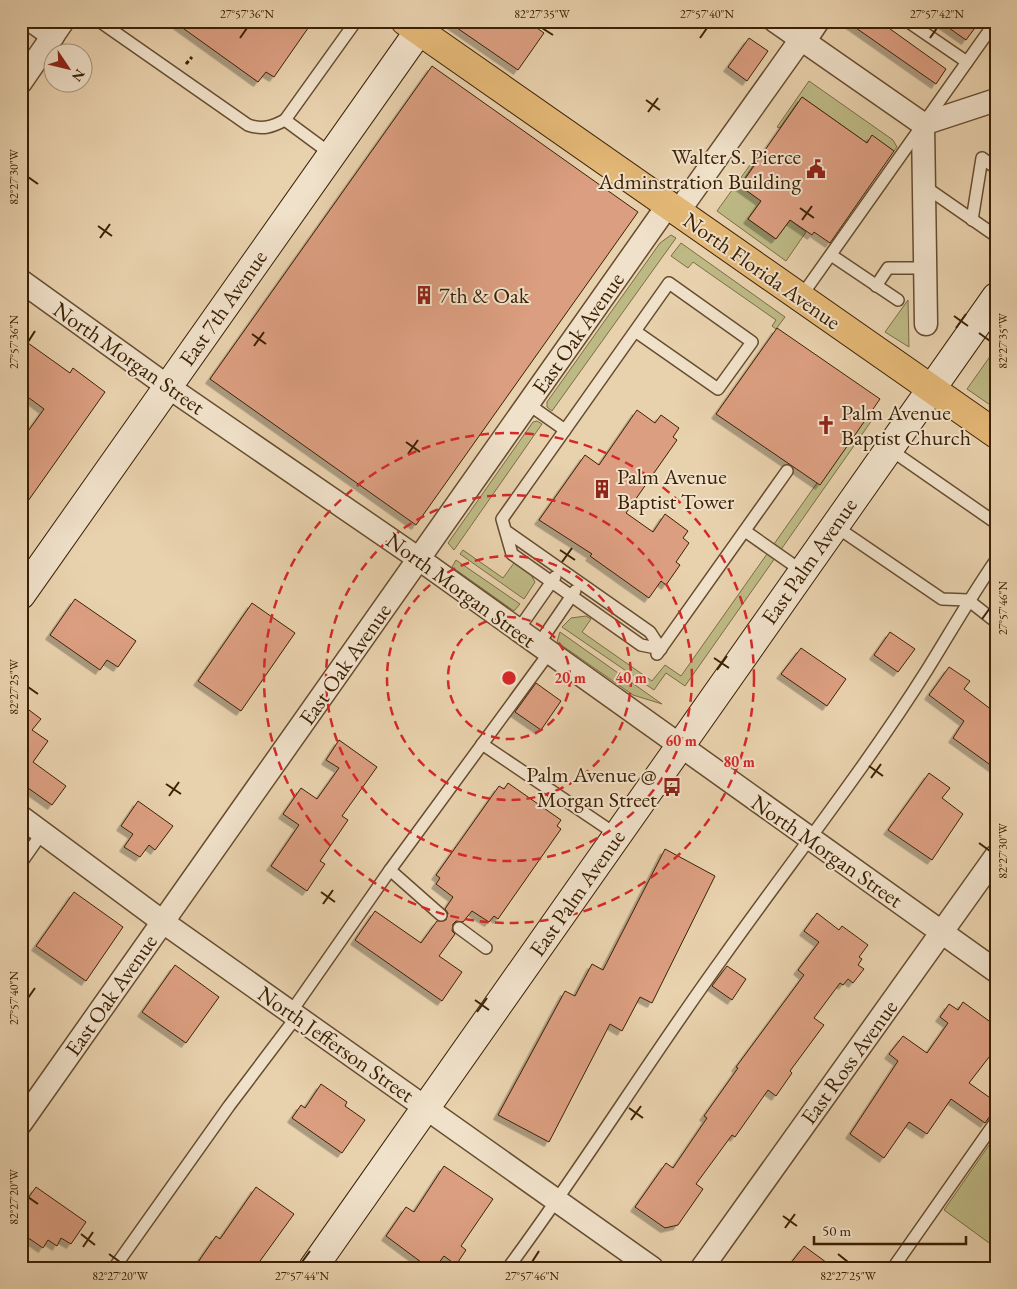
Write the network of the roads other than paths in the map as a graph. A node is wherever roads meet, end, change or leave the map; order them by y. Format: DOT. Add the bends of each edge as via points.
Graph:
graph roads {
  1 [pos="32,21"];
  2 [pos="99,21"];
  3 [pos="356,21"];
  4 [pos="775,21"];
  5 [pos="818,21"];
  6 [pos="907,21"];
  7 [pos="996,21"];
  8 [pos="416,25"];
  9 [pos="58,29"];
  10 [pos="804,42"];
  11 [pos="967,62"];
  12 [pos="21,82"];
  13 [pos="996,100"];
  14 [pos="285,120"];
  15 [pos="923,124"];
  16 [pos="331,154"];
  17 [pos="996,168"];
  18 [pos="924,186"];
  19 [pos="673,209"];
  20 [pos="972,220"];
  21 [pos="996,236"];
  22 [pos="831,254"];
  23 [pos="926,268"];
  24 [pos="21,281"];
  25 [pos="876,286"];
  26 [pos="996,297"];
  27 [pos="800,298"];
  28 [pos="898,300"];
  29 [pos="926,324"];
  30 [pos="635,331"];
  31 [pos="167,386"];
  32 [pos="931,388"];
  33 [pos="528,404"];
  34 [pos="565,430"];
  35 [pos="996,434"];
  36 [pos="888,448"];
  37 [pos="787,471"];
  38 [pos="996,524"];
  39 [pos="834,525"];
  40 [pos="506,531"];
  41 [pos="745,531"];
  42 [pos="419,559"];
  43 [pos="996,560"];
  44 [pos="561,570"];
  45 [pos="802,571"];
  46 [pos="552,582"];
  47 [pos="581,584"];
  48 [pos="21,595"];
  49 [pos="572,596"];
  50 [pos="968,600"];
  51 [pos="996,622"];
  52 [pos="518,630"];
  53 [pos="543,649"];
  54 [pos="659,651"];
  55 [pos="482,744"];
  56 [pos="679,747"];
  57 [pos="21,817"];
  58 [pos="42,833"];
  59 [pos="617,835"];
  60 [pos="810,839"];
  61 [pos="996,856"];
  62 [pos="21,863"];
  63 [pos="390,870"];
  64 [pos="441,915"];
  65 [pos="163,922"];
  66 [pos="459,928"];
  67 [pos="942,934"];
  68 [pos="486,948"];
  69 [pos="996,971"];
  70 [pos="294,1014"];
  71 [pos="426,1108"];
  72 [pos="996,1121"];
  73 [pos="21,1123"];
  74 [pos="558,1201"];
  75 [pos="114,1268"];
  76 [pos="313,1268"];
  77 [pos="508,1268"];
  78 [pos="652,1268"];
  79 [pos="702,1268"];
  80 [pos="893,1268"];
  1 -- 9 [label="street"];
  2 -- 14 [label="lane" via="248,125 259,129"];
  3 -- 14 [label="lane"];
  4 -- 10 [label="street"];
  5 -- 10 [label="street, East Oak Avenue"];
  6 -- 11 [label="lane"];
  7 -- 11 [label="lane"];
  8 -- 16 [label="street, East 7th Avenue"];
  8 -- 19 [label="main road, North Florida Avenue"];
  9 -- 12 [label="street"];
  10 -- 15 [label="street"];
  10 -- 19 [label="street, East Oak Avenue" via="799,42"];
  11 -- 15 [label="lane"];
  13 -- 15 [label="street"];
  14 -- 16 [label="lane"];
  15 -- 18 [label="street"];
  15 -- 22 [label="lane"];
  16 -- 31 [label="street, East 7th Avenue"];
  17 -- 20 [label="lane" via="982,158"];
  18 -- 20 [label="lane"];
  18 -- 23 [label="street"];
  19 -- 27 [label="main road, North Florida Avenue"];
  19 -- 33 [label="street, East Oak Avenue"];
  20 -- 21 [label="lane"];
  22 -- 25 [label="lane"];
  22 -- 27 [label="lane"];
  23 -- 25 [label="lane" via="888,268"];
  23 -- 29 [label="street"];
  24 -- 31 [label="street, North Morgan Street"];
  25 -- 28 [label="lane"];
  26 -- 32 [label="street, East Palm Avenue"];
  27 -- 32 [label="main road, North Florida Avenue"];
  30 -- 30 [label="lane" via="669,284 752,342 718,389"];
  30 -- 34 [label="lane"];
  31 -- 42 [label="street, North Morgan Street"];
  31 -- 48 [label="street, East 7th Avenue"];
  32 -- 35 [label="main road, North Florida Avenue"];
  32 -- 36 [label="street, East Palm Avenue"];
  33 -- 34 [label="lane"];
  33 -- 42 [label="street, East Oak Avenue"];
  34 -- 40 [label="lane" via="502,520"];
  36 -- 38 [label="lane"];
  36 -- 39 [label="street, East Palm Avenue"];
  37 -- 41 [label="lane"];
  39 -- 45 [label="street, East Palm Avenue"];
  39 -- 50 [label="lane" via="942,599"];
  40 -- 44 [label="lane"];
  40 -- 46 [label="lane" via="512,554"];
  41 -- 45 [label="lane"];
  41 -- 54 [label="lane"];
  42 -- 52 [label="street, North Morgan Street"];
  42 -- 65 [label="street, East Oak Avenue"];
  43 -- 50 [label="lane"];
  44 -- 46 [label="lane"];
  44 -- 47 [label="lane"];
  45 -- 56 [label="street, East Palm Avenue"];
  46 -- 49 [label="lane"];
  46 -- 52 [label="lane"];
  47 -- 49 [label="lane"];
  47 -- 54 [label="lane" via="650,632"];
  49 -- 53 [label="lane"];
  49 -- 54 [label="lane" via="641,645"];
  50 -- 51 [label="lane"];
  50 -- 60 [label="lane" via="927,670"];
  52 -- 53 [label="street, North Morgan Street"];
  53 -- 55 [label="lane"];
  53 -- 56 [label="street, North Morgan Street"];
  55 -- 59 [label="lane"];
  55 -- 63 [label="lane"];
  56 -- 59 [label="street, East Palm Avenue"];
  56 -- 60 [label="street, North Morgan Street"];
  57 -- 58 [label="street, North Jefferson Street"];
  58 -- 62 [label="lane"];
  58 -- 65 [label="street, North Jefferson Street"];
  59 -- 71 [label="street, East Palm Avenue"];
  60 -- 67 [label="street, North Morgan Street"];
  60 -- 74 [label="lane" via="648,1063"];
  61 -- 67 [label="street, East Ross Avenue"];
  63 -- 64 [label="lane"];
  63 -- 70 [label="lane"];
  65 -- 70 [label="street, North Jefferson Street"];
  65 -- 73 [label="street, East Oak Avenue"];
  66 -- 68 [label="lane"];
  67 -- 69 [label="street, North Morgan Street"];
  67 -- 79 [label="street, East Ross Avenue"];
  70 -- 71 [label="street, North Jefferson Street"];
  70 -- 75 [label="lane"];
  71 -- 74 [label="street, North Jefferson Street"];
  71 -- 76 [label="street, East Palm Avenue"];
  72 -- 80 [label="lane"];
  74 -- 77 [label="lane"];
  74 -- 78 [label="street, North Jefferson Street"];
}
